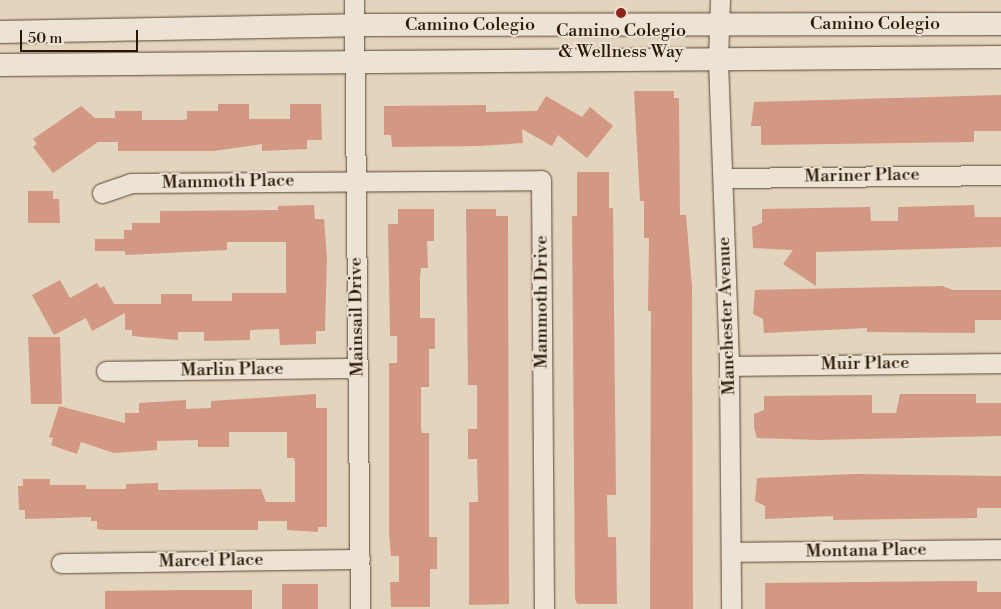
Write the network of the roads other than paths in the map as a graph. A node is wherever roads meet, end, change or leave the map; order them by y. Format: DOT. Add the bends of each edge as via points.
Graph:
graph roads {
  1 [pos="354,0"];
  2 [pos="720,0"];
  3 [pos="719,24"];
  4 [pos="1001,24"];
  5 [pos="354,25"];
  6 [pos="0,32"];
  7 [pos="1001,57"];
  8 [pos="718,61"];
  9 [pos="0,65"];
  10 [pos="355,65"];
  11 [pos="1001,175"];
  12 [pos="723,178"];
  13 [pos="356,181"];
  14 [pos="102,193"];
  15 [pos="1001,363"];
  16 [pos="729,366"];
  17 [pos="358,368"];
  18 [pos="106,371"];
  19 [pos="1001,549"];
  20 [pos="731,552"];
  21 [pos="360,559"];
  22 [pos="61,563"];
  23 [pos="360,609"];
  24 [pos="544,609"];
  25 [pos="731,609"];
  1 -- 5 [label="street, Mainsail Drive"];
  2 -- 3 [label="street, Manchester Avenue"];
  3 -- 4 [label="street, Camino Colegio"];
  3 -- 5 [label="street, Camino Colegio"];
  3 -- 8 [label="street, Manchester Avenue"];
  5 -- 6 [label="street, Camino Colegio"];
  5 -- 10 [label="street, Mainsail Drive"];
  7 -- 8 [label="street, Camino Colegio"];
  8 -- 10 [label="street, Camino Colegio"];
  8 -- 12 [label="street, Manchester Avenue"];
  9 -- 10 [label="street, Camino Colegio"];
  10 -- 13 [label="street, Mainsail Drive"];
  11 -- 12 [label="street, Mariner Place"];
  12 -- 16 [label="street, Manchester Avenue"];
  13 -- 14 [label="street, Mammoth Place" via="131,183"];
  13 -- 17 [label="street, Mainsail Drive"];
  13 -- 24 [label="street, Mammoth Drive" via="541,180"];
  15 -- 16 [label="street, Muir Place"];
  16 -- 20 [label="street, Manchester Avenue"];
  17 -- 18 [label="street, Marlin Place"];
  17 -- 21 [label="street, Mainsail Drive"];
  19 -- 20 [label="street, Montana Place"];
  20 -- 25 [label="street, Manchester Avenue"];
  21 -- 22 [label="street, Marcel Place"];
  21 -- 23 [label="street, Mainsail Drive"];
}
